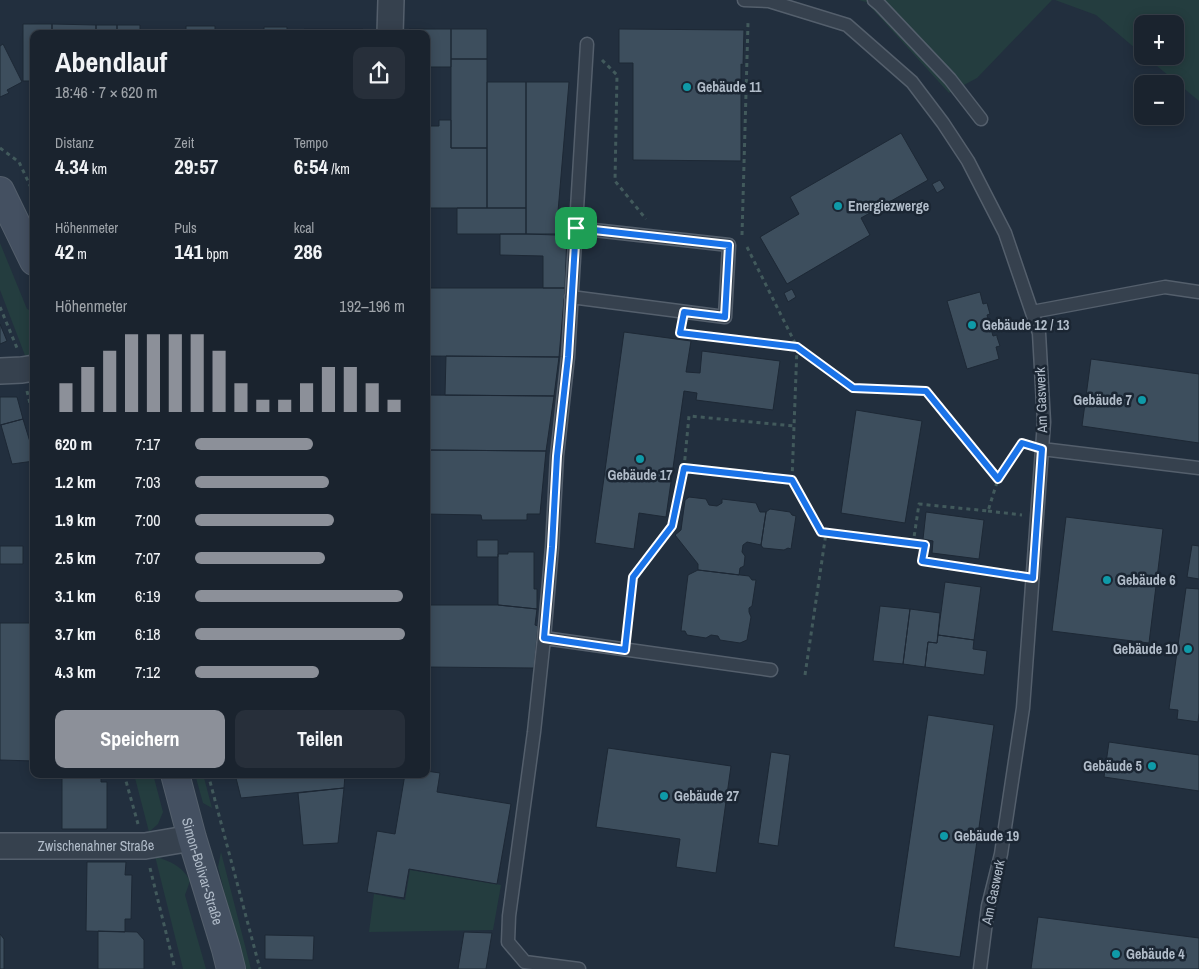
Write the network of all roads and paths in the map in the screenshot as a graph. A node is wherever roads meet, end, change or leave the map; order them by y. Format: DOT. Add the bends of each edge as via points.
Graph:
graph roads {
  1 [pos="390,0"];
  2 [pos="744,0"];
  3 [pos="874,0"];
  4 [pos="748,23"];
  5 [pos="390,30"];
  6 [pos="587,44"];
  7 [pos="981,119"];
  8 [pos="0,148"];
  9 [pos="30,185"];
  10 [pos="0,191"];
  11 [pos="649,223"];
  12 [pos="576,228"];
  13 [pos="733,229"];
  14 [pos="742,230"];
  15 [pos="742,238"];
  16 [pos="746,246"];
  17 [pos="30,253"];
  18 [pos="1199,292"];
  19 [pos="572,297"];
  20 [pos="684,312"];
  21 [pos="1032,312"];
  22 [pos="797,347"];
  23 [pos="30,369"];
  24 [pos="0,371"];
  25 [pos="794,426"];
  26 [pos="1042,449"];
  27 [pos="684,468"];
  28 [pos="1199,468"];
  29 [pos="998,479"];
  30 [pos="792,480"];
  31 [pos="988,511"];
  32 [pos="1037,517"];
  33 [pos="826,533"];
  34 [pos="913,544"];
  35 [pos="1033,578"];
  36 [pos="544,638"];
  37 [pos="625,650"];
  38 [pos="771,670"];
  39 [pos="805,676"];
  40 [pos="125,778"];
  41 [pos="176,778"];
  42 [pos="209,778"];
  43 [pos="192,838"];
  44 [pos="0,846"];
  45 [pos="145,846"];
  46 [pos="175,969"];
  47 [pos="231,969"];
  48 [pos="260,969"];
  49 [pos="579,969"];
  50 [pos="980,969"];
  1 -- 5 [label="street"];
  2 -- 21 [label="lane, Am Gaswerk" via="769,1 846,25 912,82 968,161 1005,233"];
  3 -- 7 [label="lane" via="950,79"];
  4 -- 14 [label="path"];
  6 -- 11 [label="path" via="617,75 615,181"];
  6 -- 12 [label="lane"];
  8 -- 9 [label="path" via="19,162"];
  10 -- 17 [label="street"];
  12 -- 19 [label="lane"];
  12 -- 20 [label="lane" via="729,245 725,317"];
  13 -- 14 [label="path"];
  14 -- 15 [label="path"];
  16 -- 22 [label="path"];
  18 -- 21 [label="lane" via="1165,287"];
  19 -- 20 [label="lane"];
  19 -- 36 [label="lane"];
  20 -- 22 [label="path" via="680,333"];
  21 -- 26 [label="lane, Am Gaswerk" via="1038,333 1044,422"];
  22 -- 25 [label="path"];
  22 -- 29 [label="path" via="853,388 926,391"];
  23 -- 24 [label="street"];
  25 -- 27 [label="path" via="689,416"];
  25 -- 30 [label="path"];
  26 -- 28 [label="lane"];
  26 -- 29 [label="path" via="1022,443"];
  26 -- 32 [label="lane, Am Gaswerk"];
  27 -- 30 [label="path"];
  27 -- 37 [label="path" via="672,526 633,577"];
  29 -- 31 [label="path"];
  30 -- 33 [label="path" via="821,532"];
  31 -- 32 [label="path"];
  31 -- 34 [label="path" via="920,504"];
  32 -- 35 [label="lane, Am Gaswerk"];
  33 -- 34 [label="path"];
  33 -- 39 [label="path"];
  34 -- 35 [label="path" via="925,545 922,561"];
  35 -- 50 [label="lane, Am Gaswerk" via="1023,708"];
  36 -- 37 [label="lane"];
  36 -- 49 [label="lane" via="508,916 508,942 525,962"];
  37 -- 38 [label="lane"];
  40 -- 45 [label="path"];
  41 -- 43 [label="street, Simon-Bolivar-Straße"];
  42 -- 48 [label="path"];
  43 -- 45 [label="street, Zwischenahner Straße"];
  43 -- 47 [label="street, Simon-Bolivar-Straße"];
  44 -- 45 [label="street, Zwischenahner Straße"];
  45 -- 46 [label="path"];
}
